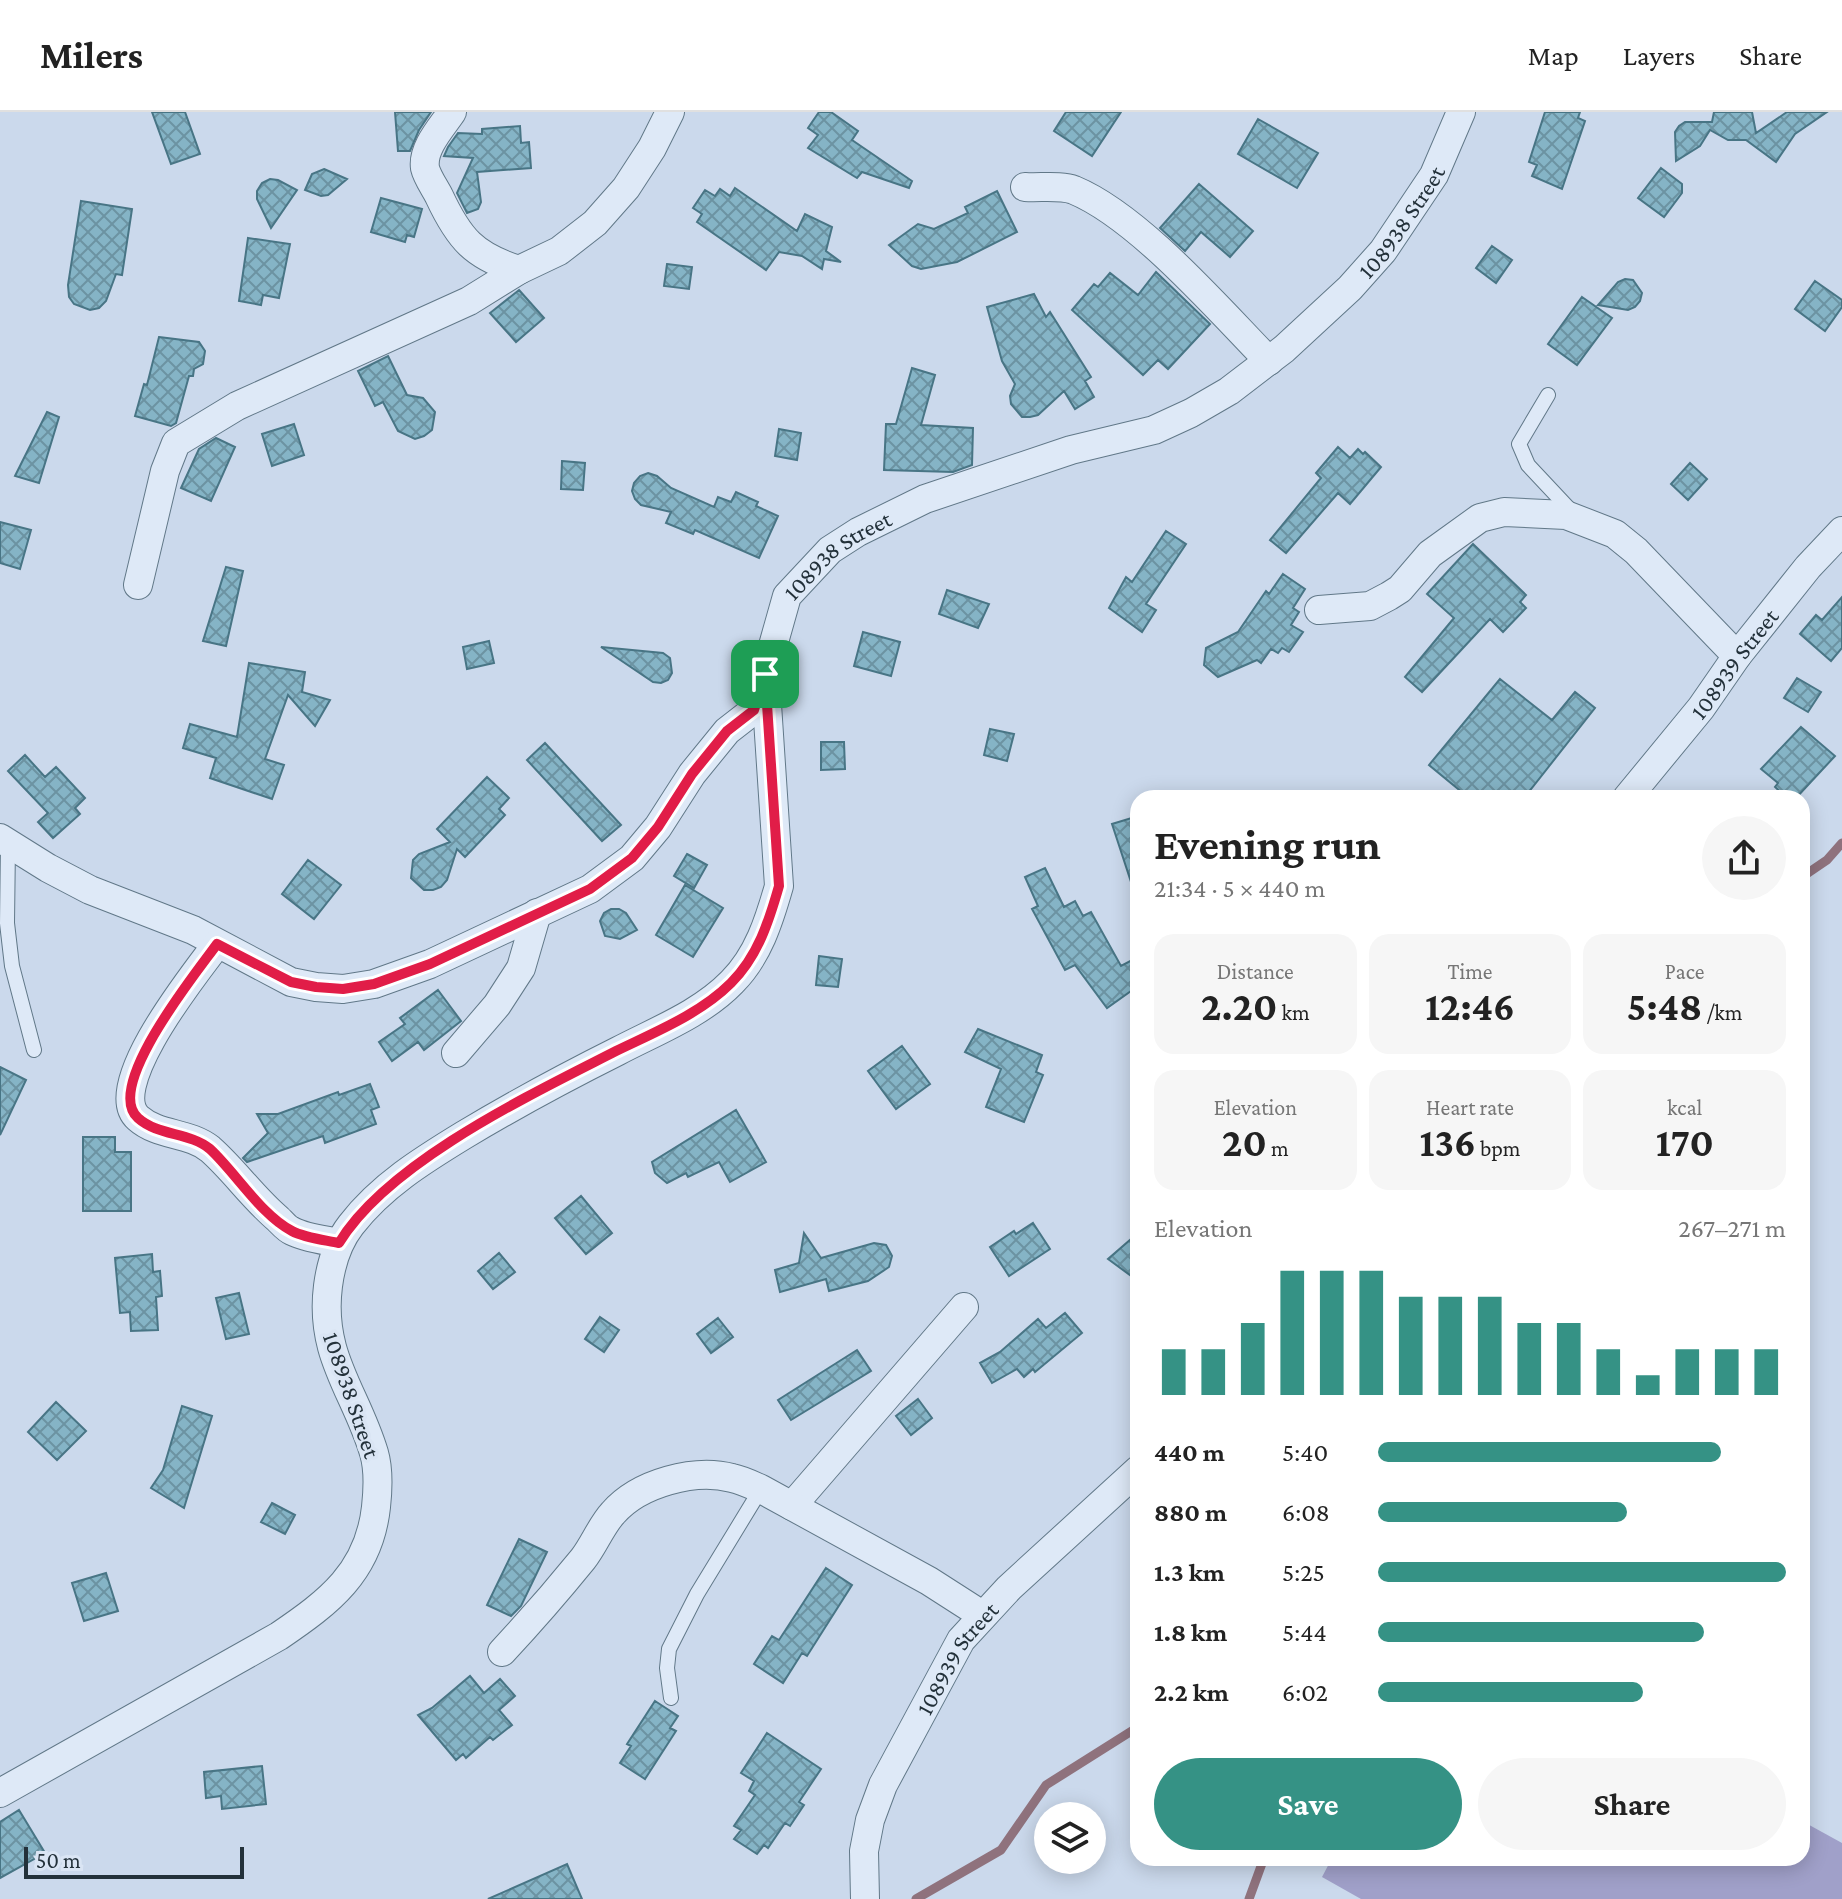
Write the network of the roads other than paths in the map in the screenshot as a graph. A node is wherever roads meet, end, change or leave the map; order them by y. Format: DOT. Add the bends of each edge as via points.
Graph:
graph roads {
  1 [pos="452,112"];
  2 [pos="670,112"];
  3 [pos="1461,112"];
  4 [pos="1025,187"];
  5 [pos="519,270"];
  6 [pos="1269,361"];
  7 [pos="1548,395"];
  8 [pos="1579,519"];
  9 [pos="1842,531"];
  10 [pos="138,585"];
  11 [pos="1319,610"];
  12 [pos="1737,656"];
  13 [pos="765,674"];
  14 [pos="1634,790"];
  15 [pos="4,840"];
  16 [pos="537,913"];
  17 [pos="217,944"];
  18 [pos="34,1050"];
  19 [pos="456,1053"];
  20 [pos="339,1243"];
  21 [pos="964,1307"];
  22 [pos="1130,1477"];
  23 [pos="761,1489"];
  24 [pos="792,1506"];
  25 [pos="982,1615"];
  26 [pos="502,1652"];
  27 [pos="671,1698"];
  28 [pos="0,1793"];
  29 [pos="865,1899"];
  1 -- 5 [label="street" via="429,146 425,166 468,244 491,261"];
  2 -- 5 [label="street" via="626,188 595,223 559,251"];
  3 -- 6 [label="street, 108938 Street" via="1434,175 1383,251"];
  4 -- 6 [label="street" via="1072,189 1113,213 1161,252"];
  5 -- 10 [label="street" via="469,301 237,406 176,443"];
  6 -- 13 [label="street, 108938 Street" via="1229,391 1154,430 1071,450 925,499 858,532 830,550 787,596"];
  7 -- 8 [label="lane" via="1519,444 1528,465"];
  8 -- 11 [label="street" via="1504,512 1480,518 1430,554 1389,596 1370,606"];
  8 -- 12 [label="street" via="1615,534 1636,551"];
  9 -- 12 [label="street, 108939 Street"];
  12 -- 14 [label="street, 108939 Street"];
  13 -- 16 [label="street" via="754,710 727,731 632,858 590,889"];
  13 -- 20 [label="street, 108938 Street" via="779,886 746,966 712,1000 434,1154 382,1191"];
  15 -- 17 [label="street" via="90,890"];
  15 -- 18 [label="lane" via="12,966"];
  16 -- 17 [label="street" via="430,964 343,989 291,982"];
  16 -- 19 [label="street" via="521,968"];
  17 -- 20 [label="street" via="160,1022 128,1099 135,1116 154,1129 208,1147 292,1231"];
  20 -- 28 [label="street, 108938 Street" via="330,1274 327,1326 342,1380 374,1452 378,1491 375,1524 357,1567 322,1607 279,1636"];
  21 -- 24 [label="street"];
  22 -- 25 [label="street, 108939 Street"];
  23 -- 24 [label="street"];
  23 -- 26 [label="street" via="713,1475 669,1480 639,1492 613,1512 592,1548"];
  23 -- 27 [label="lane" via="669,1649"];
  24 -- 25 [label="street"];
  25 -- 29 [label="street, 108939 Street" via="961,1640 883,1785 864,1851"];
}
